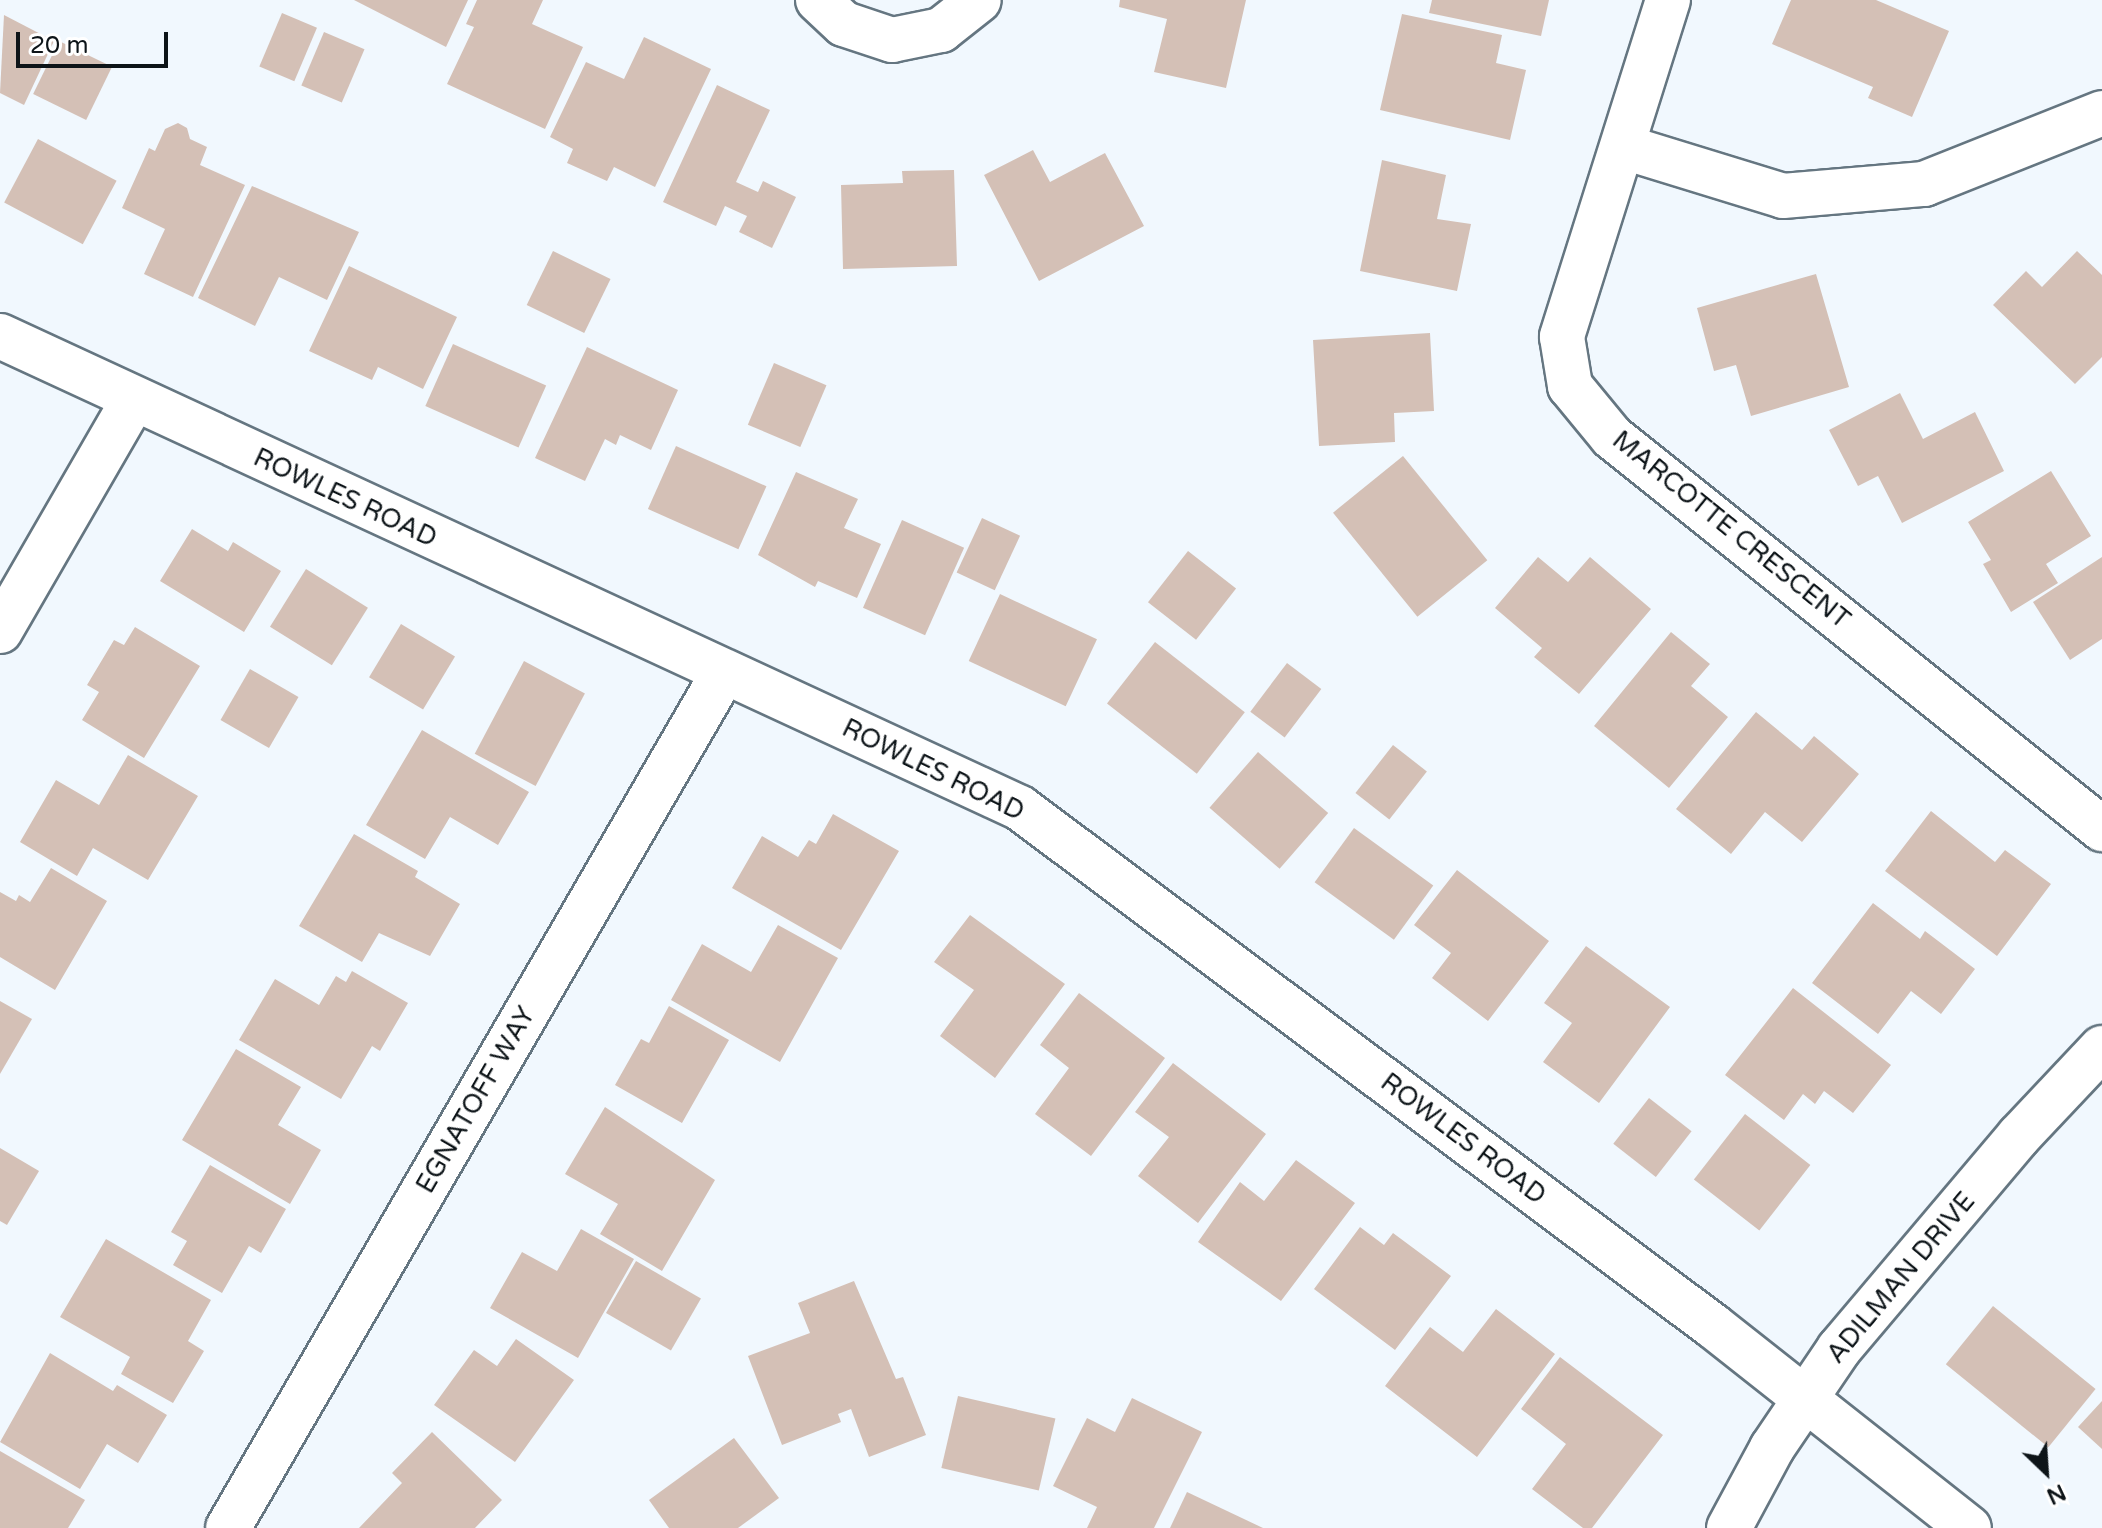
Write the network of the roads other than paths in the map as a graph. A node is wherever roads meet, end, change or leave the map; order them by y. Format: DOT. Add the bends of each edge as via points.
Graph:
graph roads {
  1 [pos="818,0"];
  2 [pos="979,0"];
  3 [pos="1668,0"];
  4 [pos="2102,113"];
  5 [pos="1624,147"];
  6 [pos="0,336"];
  7 [pos="133,401"];
  8 [pos="0,631"];
  9 [pos="724,672"];
  10 [pos="2102,829"];
  11 [pos="2102,1048"];
  12 [pos="1803,1401"];
  13 [pos="228,1528"];
  14 [pos="1729,1528"];
  15 [pos="1969,1528"];
  1 -- 2 [label="street" via="844,24 892,40 941,30"];
  3 -- 5 [label="street, MARCOTTE CRESCENT"];
  4 -- 5 [label="street" via="1924,184 1783,196"];
  5 -- 10 [label="street, MARCOTTE CRESCENT" via="1562,337 1570,386 1612,437"];
  6 -- 7 [label="street, ROWLES ROAD"];
  7 -- 8 [label="street"];
  7 -- 9 [label="street, ROWLES ROAD"];
  9 -- 12 [label="street, ROWLES ROAD" via="1020,808 1713,1326"];
  9 -- 13 [label="street, EGNATOFF WAY"];
  11 -- 12 [label="street, ADILMAN DRIVE" via="2019,1136 1839,1349"];
  12 -- 14 [label="street, ADILMAN DRIVE"];
  12 -- 15 [label="street, ROWLES ROAD"];
}
